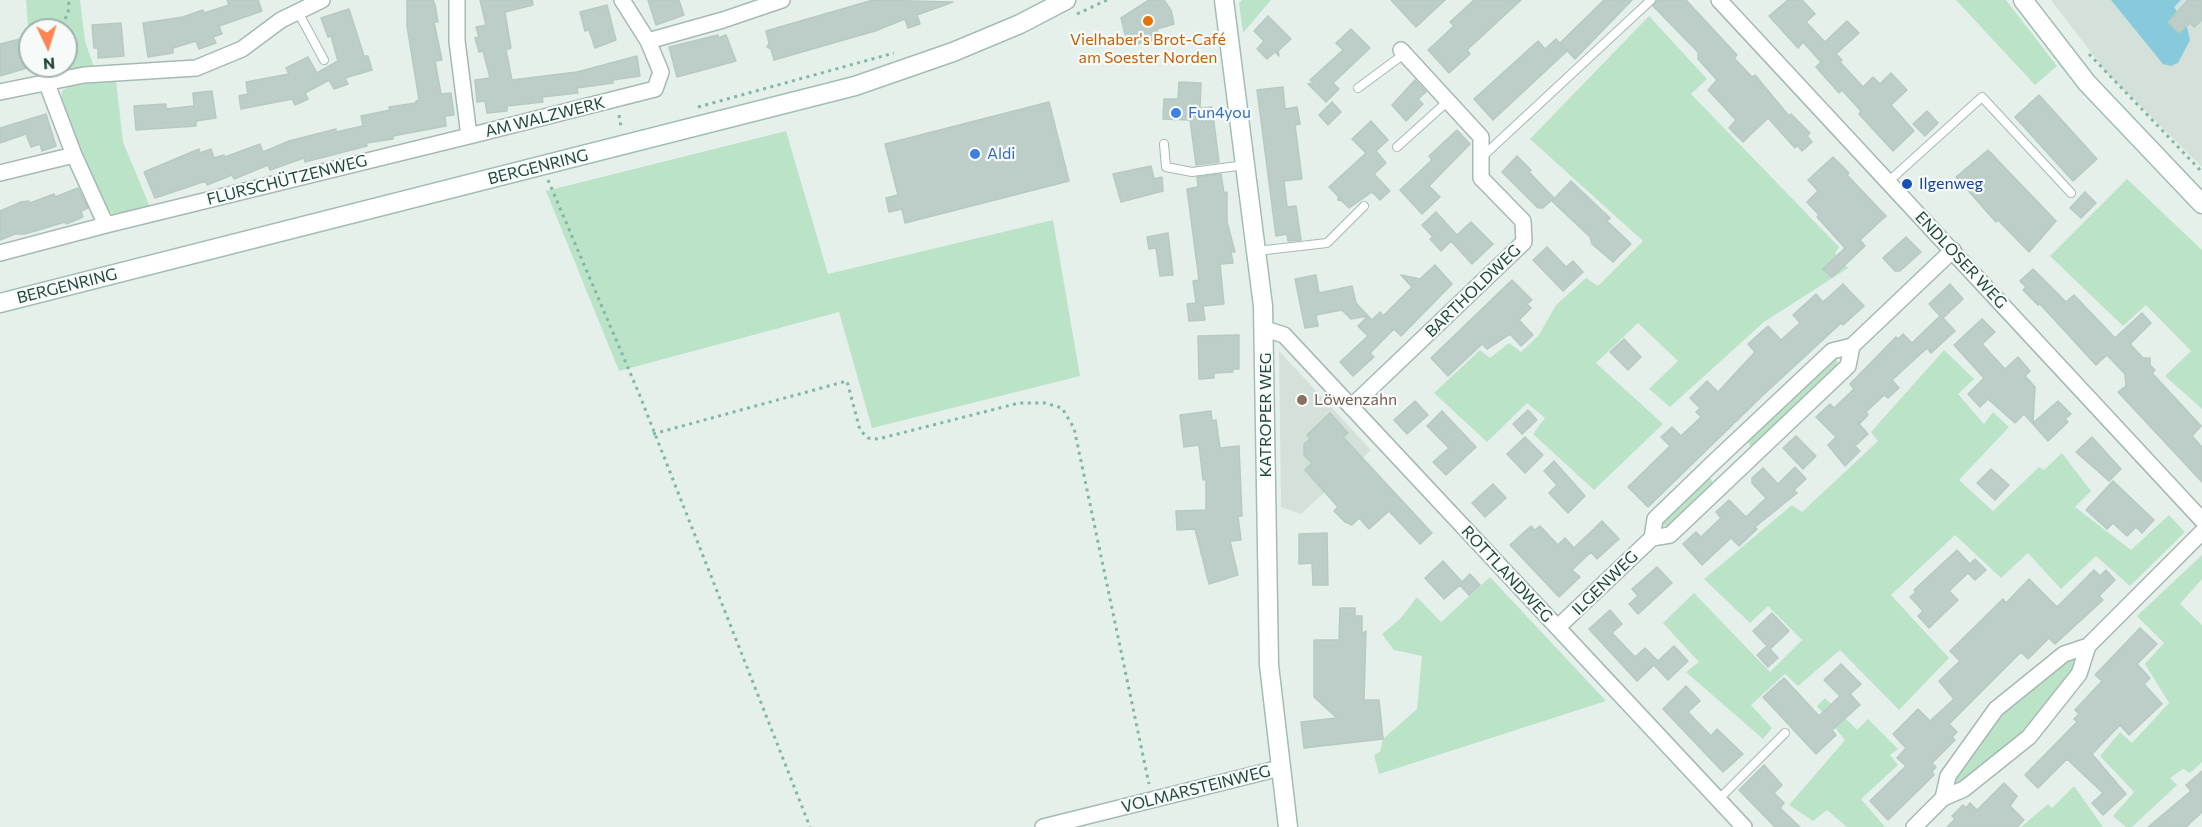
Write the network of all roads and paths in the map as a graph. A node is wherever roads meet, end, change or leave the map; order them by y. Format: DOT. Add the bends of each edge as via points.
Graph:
graph roads {
  1 [pos="69,0"];
  2 [pos="322,0"];
  3 [pos="457,0"];
  4 [pos="622,0"];
  5 [pos="782,0"];
  6 [pos="1066,0"];
  7 [pos="1651,0"];
  8 [pos="1719,0"];
  9 [pos="2023,0"];
  10 [pos="1224,2"];
  11 [pos="298,12"];
  12 [pos="65,18"];
  13 [pos="648,41"];
  14 [pos="2085,50"];
  15 [pos="894,52"];
  16 [pos="1403,52"];
  17 [pos="324,60"];
  18 [pos="47,84"];
  19 [pos="1358,88"];
  20 [pos="0,92"];
  21 [pos="1448,101"];
  22 [pos="690,109"];
  23 [pos="621,128"];
  24 [pos="610,130"];
  25 [pos="469,136"];
  26 [pos="1164,144"];
  27 [pos="1397,147"];
  28 [pos="74,155"];
  29 [pos="1481,158"];
  30 [pos="1245,165"];
  31 [pos="2202,172"];
  32 [pos="0,173"];
  33 [pos="548,180"];
  34 [pos="1889,181"];
  35 [pos="2071,193"];
  36 [pos="2202,204"];
  37 [pos="1364,206"];
  38 [pos="106,225"];
  39 [pos="1953,250"];
  40 [pos="1257,251"];
  41 [pos="0,253"];
  42 [pos="0,303"];
  43 [pos="1265,329"];
  44 [pos="1852,346"];
  45 [pos="1351,407"];
  46 [pos="652,434"];
  47 [pos="2202,520"];
  48 [pos="2202,532"];
  49 [pos="1652,538"];
  50 [pos="1558,627"];
  51 [pos="2088,646"];
  52 [pos="1785,733"];
  53 [pos="1280,768"];
  54 [pos="1943,798"];
  55 [pos="1152,800"];
  56 [pos="1718,800"];
  57 [pos="810,827"];
  58 [pos="1043,827"];
  59 [pos="1288,827"];
  60 [pos="1744,827"];
  61 [pos="1914,827"];
  1 -- 12 [label="path"];
  2 -- 11 [label="street"];
  3 -- 25 [label="street, AM WALZWERK" via="457,41"];
  4 -- 13 [label="street, AM WALZWERK"];
  5 -- 13 [label="street"];
  6 -- 42 [label="main road, BERGENRING" via="953,52 855,86"];
  7 -- 29 [label="lane"];
  8 -- 34 [label="street, ENDLOSER WEG"];
  9 -- 36 [label="main road" via="2087,83"];
  10 -- 30 [label="main road, KATROPER WEG"];
  11 -- 17 [label="lane"];
  11 -- 18 [label="street" via="242,49 196,68 84,75"];
  13 -- 25 [label="street, AM WALZWERK" via="661,72 655,89"];
  14 -- 31 [label="path"];
  15 -- 22 [label="path"];
  16 -- 19 [label="lane"];
  16 -- 21 [label="street, BARTHOLDWEG"];
  18 -- 20 [label="street"];
  18 -- 28 [label="street"];
  21 -- 27 [label="lane"];
  21 -- 29 [label="street, BARTHOLDWEG" via="1481,137"];
  23 -- 24 [label="path"];
  25 -- 38 [label="street, FLURSCHÜTZENWEG"];
  26 -- 30 [label="lane" via="1166,167 1192,172"];
  28 -- 32 [label="street"];
  28 -- 38 [label="street"];
  29 -- 45 [label="street, BARTHOLDWEG" via="1481,178 1524,221 1524,242"];
  30 -- 40 [label="main road, KATROPER WEG"];
  33 -- 46 [label="path" via="640,396"];
  34 -- 35 [label="lane" via="1982,98"];
  34 -- 39 [label="street, ENDLOSER WEG"];
  37 -- 40 [label="lane" via="1327,243"];
  38 -- 41 [label="street, FLURSCHÜTZENWEG"];
  39 -- 44 [label="street, ILGENWEG"];
  39 -- 47 [label="street, ENDLOSER WEG"];
  40 -- 43 [label="main road, KATROPER WEG"];
  43 -- 45 [label="street, ROTTLANDWEG" via="1284,335"];
  43 -- 53 [label="main road, KATROPER WEG" via="1269,665"];
  44 -- 49 [label="street, ILGENWEG" via="1832,351 1712,464 1655,519"];
  44 -- 49 [label="street, ILGENWEG" via="1848,366 1670,535"];
  45 -- 50 [label="street, ROTTLANDWEG"];
  46 -- 55 [label="path" via="847,381 860,430 868,438 878,439 1019,403 1045,403 1062,408 1074,428"];
  46 -- 57 [label="path"];
  48 -- 51 [label="street"];
  49 -- 50 [label="street, ILGENWEG"];
  50 -- 56 [label="street, ROTTLANDWEG"];
  51 -- 54 [label="street" via="2079,674 2029,737 1964,789"];
  51 -- 54 [label="street" via="2064,654 1996,709 1948,776"];
  52 -- 56 [label="lane"];
  53 -- 55 [label="street, VOLMARSTEINWEG"];
  53 -- 59 [label="main road, KATROPER WEG"];
  54 -- 61 [label="street"];
  55 -- 58 [label="street, VOLMARSTEINWEG"];
  56 -- 60 [label="street, ROTTLANDWEG"];
}
